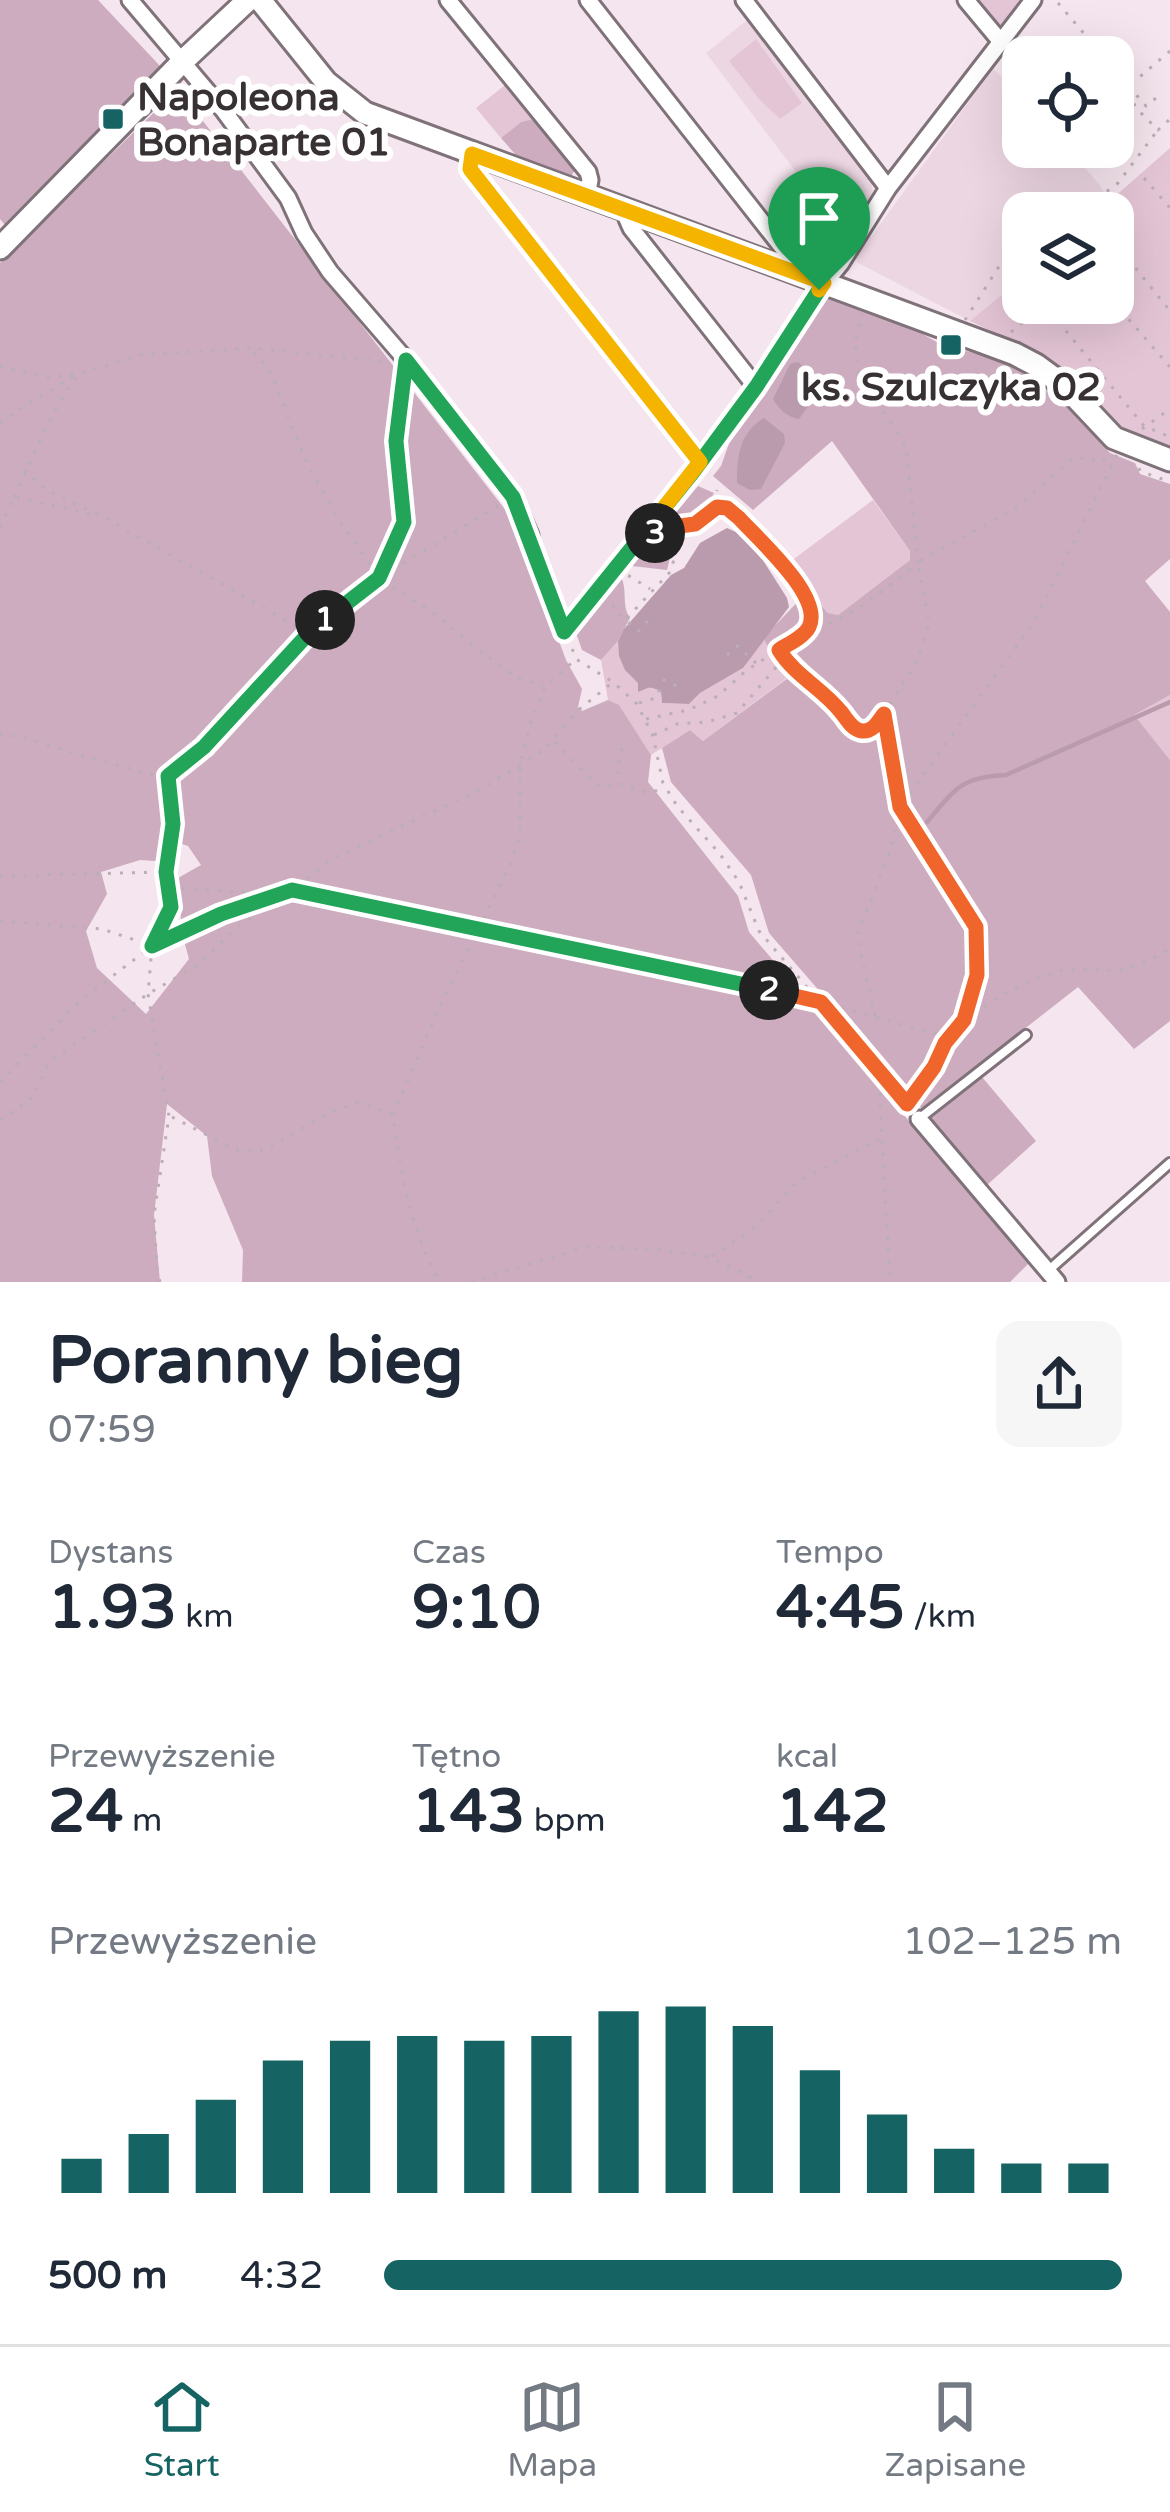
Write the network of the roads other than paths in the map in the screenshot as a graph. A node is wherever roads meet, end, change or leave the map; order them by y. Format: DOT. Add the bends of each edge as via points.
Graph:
graph roads {
  1 [pos="130,0"];
  2 [pos="248,0"];
  3 [pos="260,0"];
  4 [pos="448,0"];
  5 [pos="588,0"];
  6 [pos="744,0"];
  7 [pos="966,0"];
  8 [pos="1033,0"];
  9 [pos="1001,42"];
  10 [pos="183,61"];
  11 [pos="472,154"];
  12 [pos="888,188"];
  13 [pos="586,196"];
  14 [pos="630,211"];
  15 [pos="0,248"];
  16 [pos="782,268"];
  17 [pos="824,283"];
  18 [pos="756,387"];
  19 [pos="1170,460"];
  20 [pos="700,462"];
  21 [pos="530,535"];
  22 [pos="637,542"];
  23 [pos="1026,1035"];
  24 [pos="919,1119"];
  25 [pos="1170,1162"];
  26 [pos="1053,1276"];
  1 -- 10 [label="street"];
  2 -- 10 [label="street"];
  3 -- 11 [label="street" via="354,106"];
  4 -- 13 [label="street" via="587,172"];
  5 -- 16 [label="street" via="785,250"];
  6 -- 12 [label="street"];
  7 -- 9 [label="street"];
  8 -- 9 [label="street"];
  9 -- 12 [label="street"];
  10 -- 15 [label="street"];
  10 -- 21 [label="street" via="288,199 330,272 513,497"];
  11 -- 13 [label="street"];
  11 -- 20 [label="street" via="470,169"];
  12 -- 17 [label="street"];
  13 -- 14 [label="street"];
  14 -- 16 [label="street"];
  14 -- 18 [label="street" via="631,228"];
  16 -- 17 [label="street"];
  17 -- 18 [label="street"];
  17 -- 19 [label="street" via="1016,354 1066,387 1117,445"];
  18 -- 20 [label="street"];
  20 -- 22 [label="street"];
  23 -- 24 [label="lane"];
  24 -- 26 [label="street"];
  25 -- 26 [label="lane"];
}
